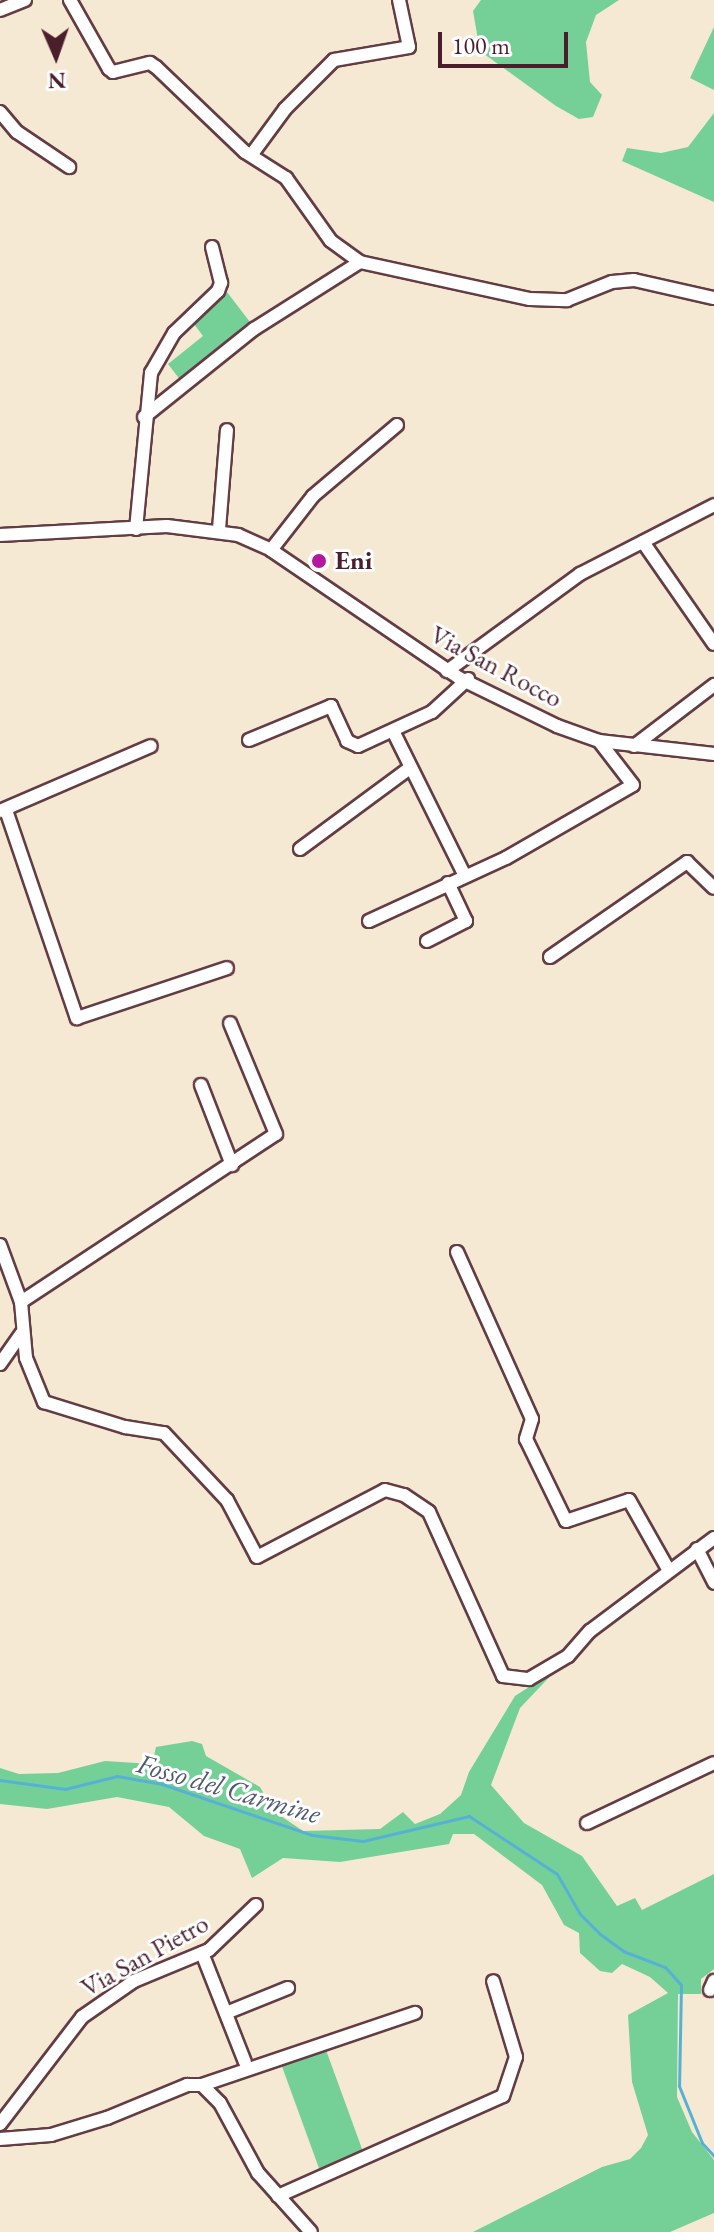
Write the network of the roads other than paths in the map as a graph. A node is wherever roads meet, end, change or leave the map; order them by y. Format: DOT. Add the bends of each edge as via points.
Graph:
graph roads {
  1 [pos="25,0"];
  2 [pos="70,0"];
  3 [pos="399,0"];
  4 [pos="0,10"];
  5 [pos="0,112"];
  6 [pos="252,154"];
  7 [pos="69,167"];
  8 [pos="212,247"];
  9 [pos="360,262"];
  10 [pos="714,298"];
  11 [pos="144,417"];
  12 [pos="397,425"];
  13 [pos="227,430"];
  14 [pos="714,505"];
  15 [pos="136,529"];
  16 [pos="219,529"];
  17 [pos="0,535"];
  18 [pos="643,542"];
  19 [pos="271,550"];
  20 [pos="714,644"];
  21 [pos="447,671"];
  22 [pos="468,679"];
  23 [pos="714,685"];
  24 [pos="394,733"];
  25 [pos="249,740"];
  26 [pos="599,741"];
  27 [pos="151,746"];
  28 [pos="634,746"];
  29 [pos="714,754"];
  30 [pos="410,768"];
  31 [pos="3,810"];
  32 [pos="300,849"];
  33 [pos="464,874"];
  34 [pos="448,883"];
  35 [pos="714,888"];
  36 [pos="369,921"];
  37 [pos="427,941"];
  38 [pos="550,957"];
  39 [pos="227,968"];
  40 [pos="230,1023"];
  41 [pos="201,1085"];
  42 [pos="232,1165"];
  43 [pos="0,1245"];
  44 [pos="457,1252"];
  45 [pos="21,1302"];
  46 [pos="21,1334"];
  47 [pos="0,1364"];
  48 [pos="714,1538"];
  49 [pos="697,1549"];
  50 [pos="668,1569"];
  51 [pos="714,1583"];
  52 [pos="714,1763"];
  53 [pos="587,1823"];
  54 [pos="256,1905"];
  55 [pos="202,1953"];
  56 [pos="493,1981"];
  57 [pos="288,1988"];
  58 [pos="226,2013"];
  59 [pos="415,2013"];
  60 [pos="245,2062"];
  61 [pos="202,2085"];
  62 [pos="0,2124"];
  63 [pos="0,2139"];
  64 [pos="278,2196"];
  65 [pos="311,2232"];
  1 -- 4 [label="street"];
  2 -- 6 [label="street" via="109,69 118,72 150,63"];
  3 -- 6 [label="street" via="409,47 334,60 285,109"];
  5 -- 7 [label="street" via="17,132"];
  6 -- 9 [label="street" via="286,178 331,241"];
  8 -- 11 [label="street" via="221,283 165,347 151,373"];
  9 -- 10 [label="street" via="530,299 567,300 612,282 634,280"];
  9 -- 11 [label="street" via="254,329"];
  11 -- 15 [label="street"];
  12 -- 19 [label="street" via="313,496"];
  13 -- 16 [label="street"];
  14 -- 18 [label="street"];
  15 -- 16 [label="street, Via San Rocco"];
  15 -- 17 [label="street, Via San Rocco"];
  16 -- 19 [label="street, Via San Rocco"];
  18 -- 20 [label="street"];
  18 -- 21 [label="street" via="580,574"];
  19 -- 21 [label="street, Via San Rocco"];
  21 -- 22 [label="street, Via San Rocco"];
  22 -- 24 [label="street" via="453,699"];
  22 -- 26 [label="street, Via San Rocco"];
  23 -- 28 [label="street"];
  24 -- 25 [label="street" via="353,745 331,706"];
  24 -- 30 [label="street"];
  26 -- 28 [label="street, Via San Rocco"];
  26 -- 33 [label="street" via="633,785 506,858"];
  27 -- 31 [label="street"];
  28 -- 29 [label="street, Via San Rocco"];
  30 -- 32 [label="street"];
  30 -- 33 [label="street"];
  31 -- 39 [label="street" via="77,1018"];
  33 -- 34 [label="street"];
  34 -- 36 [label="street"];
  34 -- 37 [label="street" via="466,921"];
  35 -- 38 [label="street" via="687,862"];
  40 -- 42 [label="street" via="276,1134"];
  41 -- 42 [label="street"];
  42 -- 45 [label="street"];
  43 -- 45 [label="street"];
  44 -- 50 [label="street" via="532,1419 526,1439 566,1521 629,1500"];
  45 -- 46 [label="street"];
  46 -- 47 [label="street"];
  46 -- 50 [label="street" via="44,1402 164,1433 221,1491 257,1557 385,1490 429,1512 503,1676 529,1679 568,1656 590,1631"];
  48 -- 49 [label="street"];
  49 -- 50 [label="street"];
  49 -- 51 [label="street"];
  52 -- 53 [label="street"];
  54 -- 55 [label="street, Via San Pietro"];
  55 -- 58 [label="street"];
  55 -- 62 [label="street, Via San Pietro" via="134,1981 94,2006"];
  56 -- 64 [label="street" via="516,2057 501,2098"];
  57 -- 58 [label="street"];
  58 -- 60 [label="street"];
  59 -- 61 [label="street"];
  61 -- 63 [label="street" via="187,2085 51,2135"];
  61 -- 64 [label="street" via="214,2094 238,2143"];
  64 -- 65 [label="street"];
}
